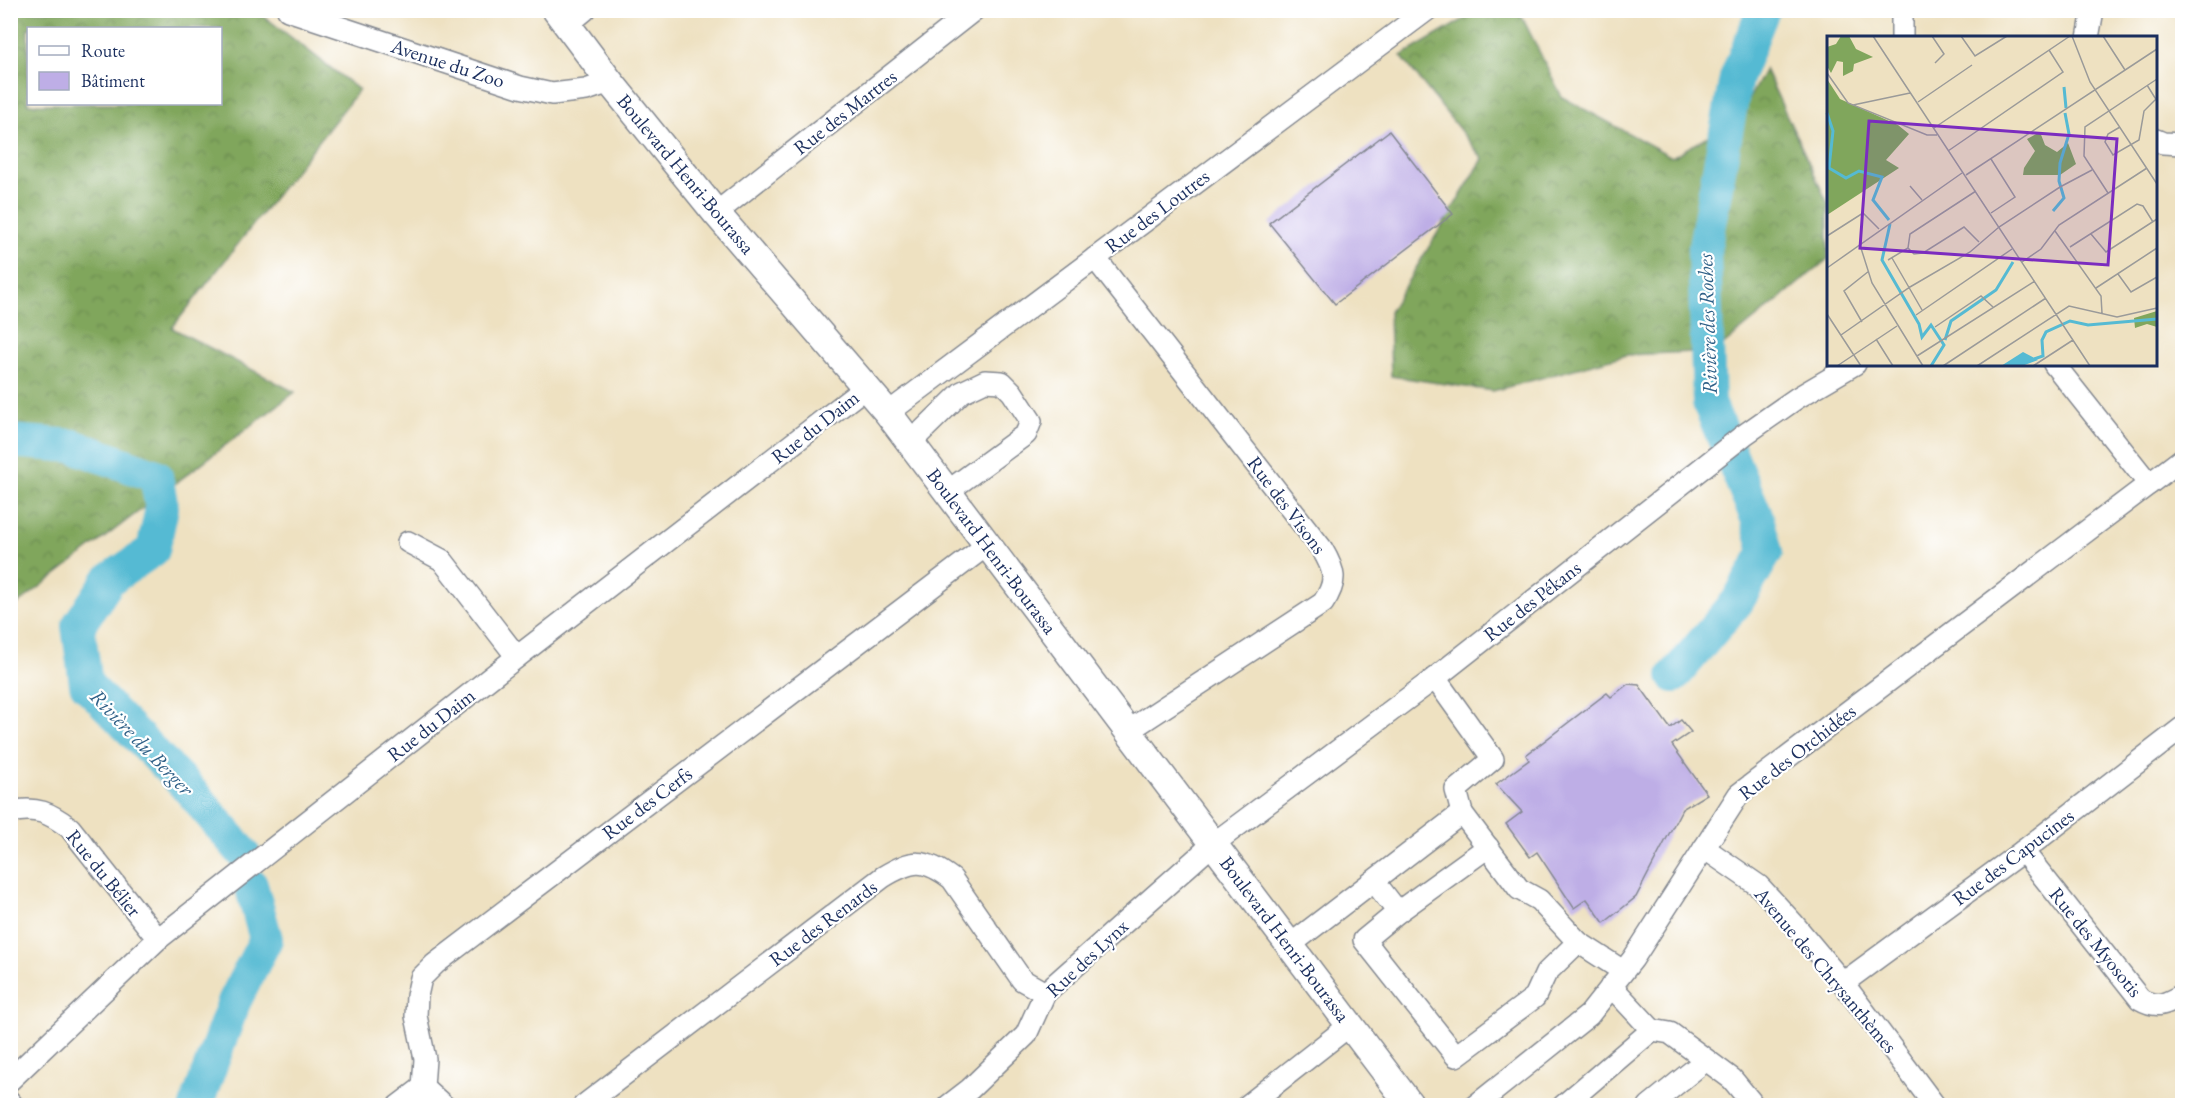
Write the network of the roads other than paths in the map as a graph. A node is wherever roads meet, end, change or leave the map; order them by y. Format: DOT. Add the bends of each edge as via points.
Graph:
graph roads {
  1 [pos="288,10"];
  2 [pos="974,10"];
  3 [pos="1427,10"];
  4 [pos="1902,10"];
  5 [pos="2094,10"];
  6 [pos="569,15"];
  7 [pos="1902,36"];
  8 [pos="2088,36"];
  9 [pos="610,82"];
  10 [pos="2157,140"];
  11 [pos="2182,144"];
  12 [pos="716,213"];
  13 [pos="1095,258"];
  14 [pos="1852,366"];
  15 [pos="2056,366"];
  16 [pos="866,387"];
  17 [pos="888,413"];
  18 [pos="910,443"];
  19 [pos="2182,459"];
  20 [pos="2149,484"];
  21 [pos="947,492"];
  22 [pos="408,542"];
  23 [pos="987,545"];
  24 [pos="518,657"];
  25 [pos="1435,678"];
  26 [pos="2182,728"];
  27 [pos="1128,731"];
  28 [pos="10,812"];
  29 [pos="1462,813"];
  30 [pos="1213,844"];
  31 [pos="1488,847"];
  32 [pos="1704,848"];
  33 [pos="2023,851"];
  34 [pos="1374,881"];
  35 [pos="1398,912"];
  36 [pos="158,939"];
  37 [pos="1578,942"];
  38 [pos="1290,945"];
  39 [pos="1617,979"];
  40 [pos="1843,983"];
  41 [pos="1045,993"];
  42 [pos="2182,995"];
  43 [pos="1350,1025"];
  44 [pos="1653,1030"];
  45 [pos="1706,1060"];
  46 [pos="10,1080"];
  47 [pos="423,1087"];
  48 [pos="1485,1102"];
  49 [pos="1751,1104"];
  50 [pos="398,1106"];
  51 [pos="444,1106"];
  52 [pos="582,1106"];
  53 [pos="948,1106"];
  54 [pos="1247,1106"];
  55 [pos="1411,1106"];
  56 [pos="1563,1106"];
  57 [pos="1649,1106"];
  58 [pos="1935,1106"];
  1 -- 9 [label="street, Avenue du Zoo" via="520,87 552,94"];
  2 -- 12 [label="street, Rue des Martres"];
  3 -- 13 [label="street, Rue des Loutres"];
  4 -- 7 [label="street"];
  5 -- 8 [label="street"];
  6 -- 9 [label="main road, Boulevard Henri-Bourassa"];
  9 -- 12 [label="main road, Boulevard Henri-Bourassa"];
  10 -- 11 [label="street"];
  12 -- 16 [label="main road, Boulevard Henri-Bourassa"];
  13 -- 17 [label="street, Rue des Loutres"];
  13 -- 27 [label="street, Rue des Visons" via="1322,549 1334,575 1332,590 1323,603"];
  14 -- 25 [label="street, Rue des Pékans" via="1744,435"];
  15 -- 20 [label="street"];
  16 -- 17 [label="main road, Boulevard Henri-Bourassa"];
  16 -- 24 [label="street, Rue du Daim"];
  17 -- 18 [label="main road, Boulevard Henri-Bourassa"];
  18 -- 21 [label="main road, Boulevard Henri-Bourassa"];
  18 -- 21 [label="street" via="962,392 985,381 1002,382 1012,392 1031,421 1026,434"];
  19 -- 20 [label="street, Rue des Orchidées"];
  20 -- 32 [label="street, Rue des Orchidées" via="1739,794"];
  21 -- 23 [label="main road, Boulevard Henri-Bourassa"];
  22 -- 24 [label="street" via="442,560"];
  23 -- 27 [label="main road, Boulevard Henri-Bourassa"];
  23 -- 47 [label="street, Rue des Cerfs" via="435,964 421,978 417,996 416,1016 425,1059"];
  24 -- 36 [label="street, Rue du Daim"];
  25 -- 29 [label="street" via="1493,759 1456,790"];
  25 -- 30 [label="street, Rue des Pékans"];
  26 -- 33 [label="street, Rue des Capucines"];
  27 -- 30 [label="main road, Boulevard Henri-Bourassa"];
  28 -- 36 [label="street, Rue du Bélier" via="35,809 70,828"];
  29 -- 31 [label="street"];
  29 -- 34 [label="street"];
  30 -- 38 [label="main road, Boulevard Henri-Bourassa"];
  30 -- 41 [label="street, Rue des Lynx"];
  31 -- 35 [label="street"];
  31 -- 37 [label="street" via="1519,889 1539,900"];
  32 -- 39 [label="street, Rue des Orchidées"];
  32 -- 40 [label="street, Avenue des Chrysanthèmes" via="1759,886"];
  33 -- 40 [label="street, Rue des Capucines"];
  33 -- 42 [label="street, Rue des Myosotis" via="2140,999 2151,1005 2165,1004"];
  34 -- 35 [label="street"];
  34 -- 38 [label="street"];
  35 -- 37 [label="street" via="1364,940 1456,1056 1535,997 1546,973"];
  36 -- 46 [label="street, Rue du Daim"];
  37 -- 39 [label="street"];
  38 -- 43 [label="main road, Boulevard Henri-Bourassa"];
  39 -- 44 [label="street"];
  39 -- 48 [label="street, Rue des Orchidées" via="1589,1015"];
  40 -- 58 [label="street, Avenue des Chrysanthèmes"];
  41 -- 52 [label="street, Rue des Renards" via="1022,980 952,879 937,867 903,865"];
  41 -- 53 [label="street, Rue des Lynx" via="1026,1035"];
  43 -- 54 [label="street"];
  43 -- 55 [label="main road, Boulevard Henri-Bourassa"];
  44 -- 45 [label="street" via="1670,1033"];
  44 -- 56 [label="street"];
  45 -- 49 [label="street" via="1732,1079"];
  45 -- 57 [label="street"];
  47 -- 50 [label="street"];
  47 -- 51 [label="street"];
}
